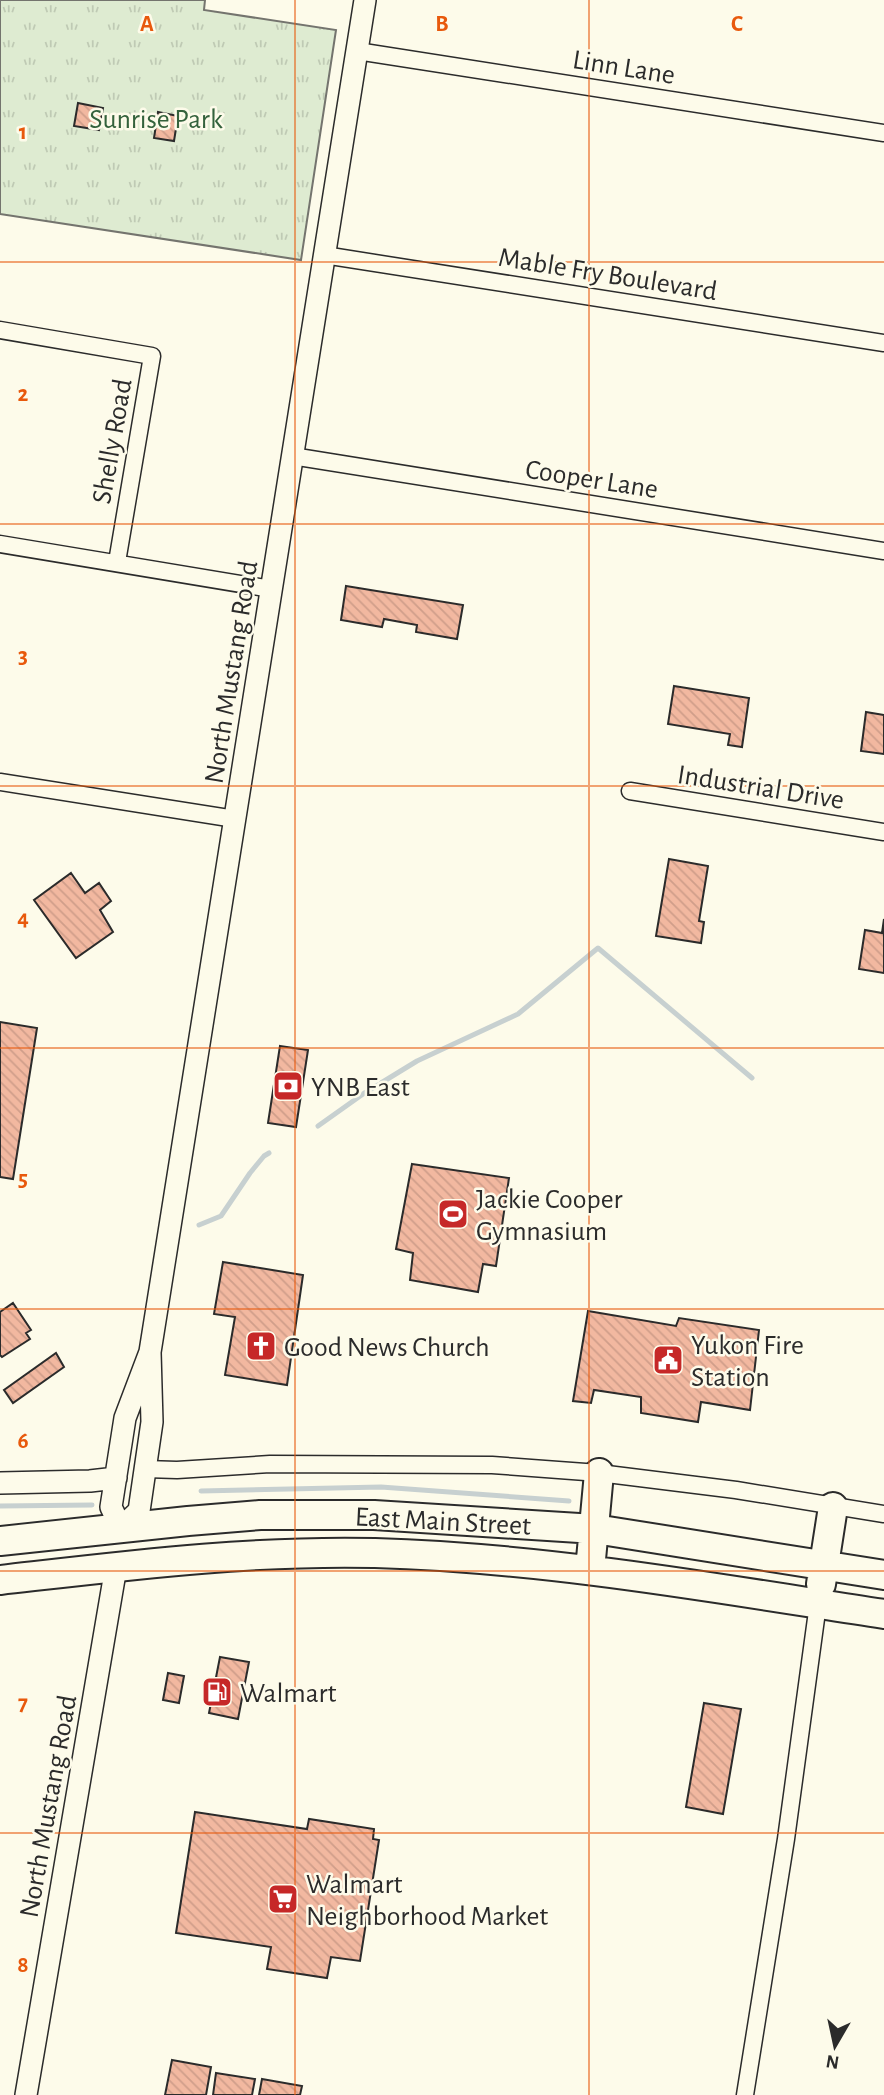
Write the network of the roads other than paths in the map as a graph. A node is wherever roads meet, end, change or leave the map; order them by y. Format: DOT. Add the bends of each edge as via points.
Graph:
graph roads {
  1 [pos="365,0"];
  2 [pos="357,51"];
  3 [pos="884,133"];
  4 [pos="324,255"];
  5 [pos="0,330"];
  6 [pos="884,344"];
  7 [pos="292,456"];
  8 [pos="0,544"];
  9 [pos="884,551"];
  10 [pos="117,562"];
  11 [pos="271,589"];
  12 [pos="0,782"];
  13 [pos="630,791"];
  14 [pos="235,819"];
  15 [pos="884,832"];
  16 [pos="150,1352"];
  17 [pos="145,1469"];
  18 [pos="599,1473"];
  19 [pos="116,1478"];
  20 [pos="0,1483"];
  21 [pos="833,1507"];
  22 [pos="884,1514"];
  23 [pos="121,1528"];
  24 [pos="595,1529"];
  25 [pos="0,1541"];
  26 [pos="824,1566"];
  27 [pos="116,1567"];
  28 [pos="590,1570"];
  29 [pos="884,1575"];
  30 [pos="0,1580"];
  31 [pos="818,1604"];
  32 [pos="884,1614"];
  33 [pos="26,2095"];
  34 [pos="745,2095"];
  1 -- 2 [label="main road, North Mustang Road"];
  2 -- 3 [label="street, Linn Lane"];
  2 -- 4 [label="main road, North Mustang Road"];
  4 -- 6 [label="street, Mable Fry Boulevard"];
  4 -- 7 [label="main road, North Mustang Road"];
  5 -- 10 [label="street, Shelly Road" via="152,356"];
  7 -- 9 [label="street, Cooper Lane"];
  7 -- 11 [label="main road, North Mustang Road"];
  8 -- 10 [label="street"];
  10 -- 11 [label="street"];
  11 -- 14 [label="main road, North Mustang Road"];
  12 -- 14 [label="street"];
  13 -- 15 [label="street, Industrial Drive"];
  14 -- 16 [label="main road, North Mustang Road"];
  16 -- 17 [label="main road, North Mustang Road" via="152,1422"];
  16 -- 19 [label="main road, North Mustang Road" via="125,1418"];
  17 -- 18 [label="street, East Main Street" via="479,1464"];
  17 -- 23 [label="main road, North Mustang Road" via="139,1511"];
  18 -- 21 [label="street, East Main Street"];
  18 -- 24 [label="highway"];
  19 -- 20 [label="main road"];
  19 -- 23 [label="main road, North Mustang Road" via="111,1507"];
  21 -- 22 [label="street, East Main Street"];
  21 -- 26 [label="highway"];
  23 -- 24 [label="highway, East Main Street" via="260,1515 374,1515"];
  23 -- 25 [label="highway, East Main Street"];
  23 -- 27 [label="highway"];
  24 -- 26 [label="highway, East Main Street"];
  24 -- 28 [label="highway"];
  26 -- 29 [label="highway, East Main Street"];
  26 -- 31 [label="highway"];
  27 -- 28 [label="highway, East Main Street" via="268,1554 374,1553"];
  27 -- 30 [label="highway, East Main Street"];
  27 -- 33 [label="main road, North Mustang Road"];
  28 -- 31 [label="highway, East Main Street"];
  31 -- 32 [label="highway, East Main Street"];
  31 -- 34 [label="street"];
}
